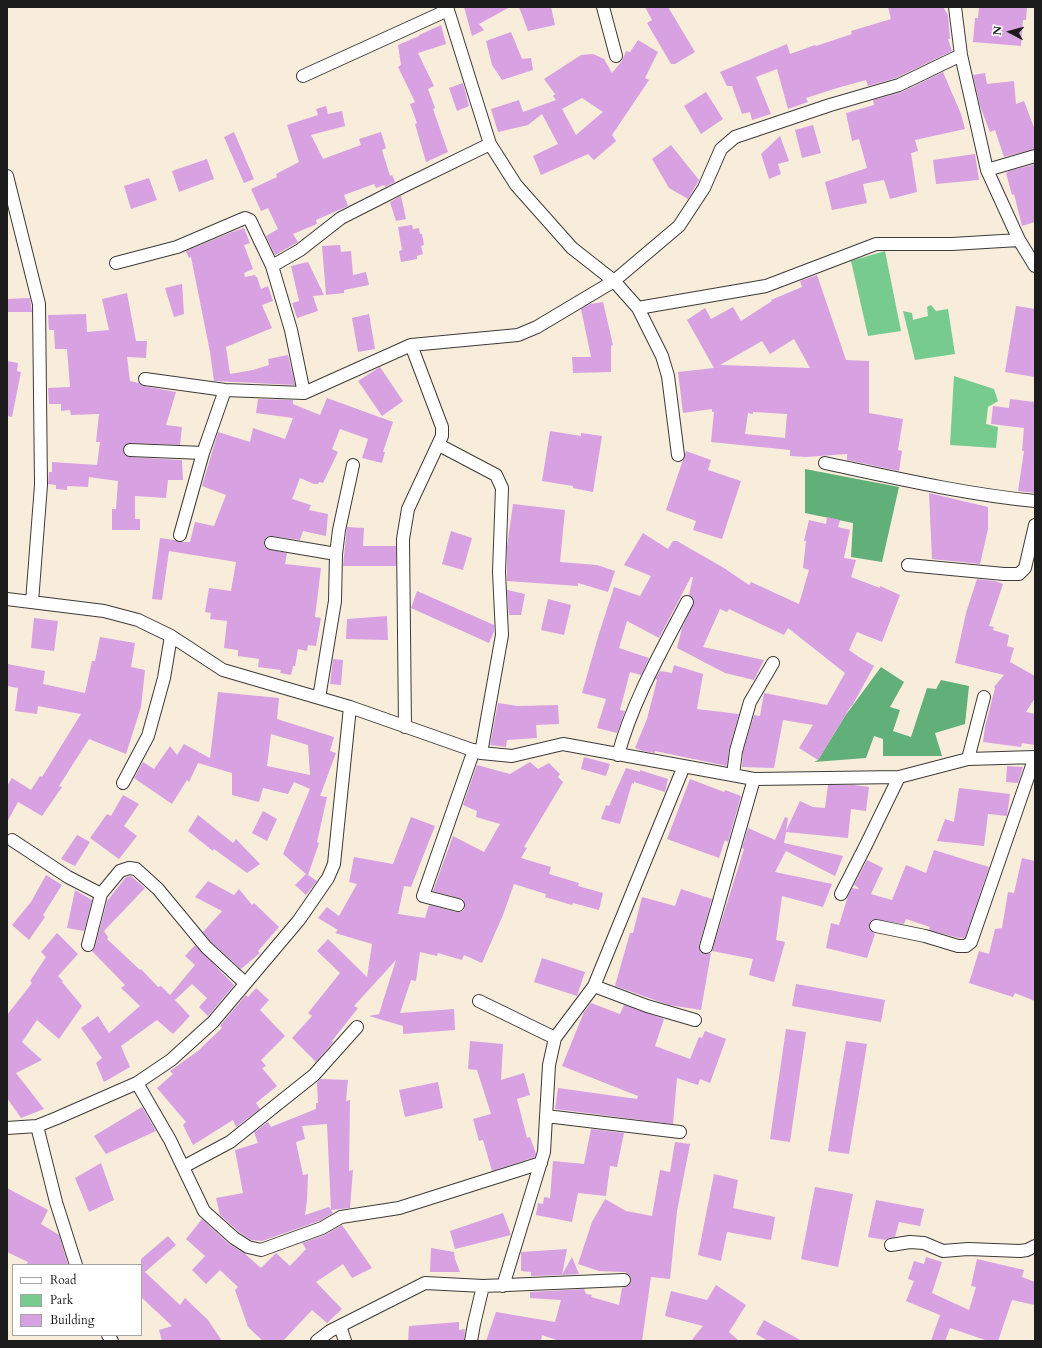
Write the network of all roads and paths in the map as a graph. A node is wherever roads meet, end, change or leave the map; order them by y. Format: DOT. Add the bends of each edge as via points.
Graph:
graph roads {
  1 [pos="603,7"];
  2 [pos="955,7"];
  3 [pos="447,9"];
  4 [pos="961,55"];
  5 [pos="616,56"];
  6 [pos="304,76"];
  7 [pos="490,144"];
  8 [pos="1035,156"];
  9 [pos="987,170"];
  10 [pos="7,176"];
  11 [pos="1018,240"];
  12 [pos="116,263"];
  13 [pos="272,266"];
  14 [pos="1035,266"];
  15 [pos="614,280"];
  16 [pos="638,308"];
  17 [pos="410,345"];
  18 [pos="145,379"];
  19 [pos="225,390"];
  20 [pos="304,393"];
  21 [pos="439,445"];
  22 [pos="130,450"];
  23 [pos="203,453"];
  24 [pos="678,455"];
  25 [pos="825,463"];
  26 [pos="353,465"];
  27 [pos="1035,502"];
  28 [pos="1035,525"];
  29 [pos="180,535"];
  30 [pos="271,543"];
  31 [pos="336,554"];
  32 [pos="908,565"];
  33 [pos="7,599"];
  34 [pos="32,602"];
  35 [pos="687,602"];
  36 [pos="171,636"];
  37 [pos="773,662"];
  38 [pos="984,697"];
  39 [pos="319,698"];
  40 [pos="350,707"];
  41 [pos="405,727"];
  42 [pos="477,751"];
  43 [pos="618,755"];
  44 [pos="968,759"];
  45 [pos="684,766"];
  46 [pos="733,775"];
  47 [pos="899,776"];
  48 [pos="754,779"];
  49 [pos="123,784"];
  50 [pos="12,840"];
  51 [pos="100,894"];
  52 [pos="841,894"];
  53 [pos="458,905"];
  54 [pos="876,926"];
  55 [pos="88,945"];
  56 [pos="706,947"];
  57 [pos="245,983"];
  58 [pos="594,986"];
  59 [pos="479,1001"];
  60 [pos="695,1020"];
  61 [pos="357,1027"];
  62 [pos="555,1038"];
  63 [pos="137,1083"];
  64 [pos="546,1116"];
  65 [pos="37,1126"];
  66 [pos="7,1128"];
  67 [pos="680,1132"];
  68 [pos="541,1163"];
  69 [pos="183,1167"];
  70 [pos="891,1246"];
  71 [pos="1035,1246"];
  72 [pos="76,1264"];
  73 [pos="624,1280"];
  74 [pos="483,1286"];
  75 [pos="503,1286"];
  76 [pos="340,1326"];
  77 [pos="317,1341"];
  78 [pos="345,1341"];
  79 [pos="471,1341"];
  1 -- 5 [label="street"];
  2 -- 4 [label="street"];
  3 -- 6 [label="street"];
  3 -- 7 [label="street"];
  4 -- 9 [label="street"];
  4 -- 15 [label="street" via="899,85 735,137 721,149 704,188 679,226"];
  7 -- 13 [label="street" via="342,218 300,250"];
  7 -- 15 [label="street" via="516,185 572,248"];
  8 -- 9 [label="street"];
  9 -- 11 [label="street"];
  10 -- 34 [label="street" via="39,304 41,485"];
  11 -- 14 [label="street"];
  11 -- 16 [label="street" via="952,244 876,244 766,286"];
  12 -- 13 [label="street" via="177,247 245,218 250,220"];
  13 -- 20 [label="street" via="291,330"];
  15 -- 16 [label="street"];
  15 -- 17 [label="street" via="538,327 518,335"];
  16 -- 24 [label="street" via="662,356 668,376"];
  17 -- 20 [label="street"];
  17 -- 21 [label="street" via="442,427"];
  18 -- 19 [label="street"];
  19 -- 20 [label="street"];
  19 -- 23 [label="street"];
  21 -- 41 [label="street" via="408,509 403,539"];
  21 -- 42 [label="street" via="496,475 502,488 499,572 502,635"];
  22 -- 23 [label="street"];
  23 -- 29 [label="street"];
  25 -- 27 [label="street" via="926,485"];
  26 -- 31 [label="street"];
  28 -- 32 [label="street" via="1025,568 1019,574"];
  30 -- 31 [label="street"];
  31 -- 39 [label="street" via="335,601"];
  33 -- 34 [label="street"];
  34 -- 36 [label="street" via="104,611 138,620"];
  35 -- 43 [label="street" via="635,704"];
  36 -- 39 [label="street" via="223,670"];
  36 -- 49 [label="street" via="164,678 148,736"];
  37 -- 46 [label="street" via="750,702 736,751"];
  38 -- 44 [label="street"];
  39 -- 40 [label="street"];
  40 -- 41 [label="street"];
  40 -- 57 [label="street" via="334,864 328,878 299,920"];
  41 -- 42 [label="street"];
  42 -- 43 [label="street" via="512,756 563,744"];
  42 -- 53 [label="street" via="423,896"];
  43 -- 45 [label="street"];
  44 -- 47 [label="street"];
  44 -- 54 [label="street" via="1035,757 971,942 966,946 958,946"];
  45 -- 46 [label="street"];
  45 -- 58 [label="street"];
  46 -- 48 [label="street"];
  47 -- 48 [label="street"];
  47 -- 52 [label="street"];
  48 -- 56 [label="street"];
  50 -- 51 [label="street" via="68,877"];
  51 -- 55 [label="street"];
  51 -- 57 [label="street" via="120,871 136,869 158,889 206,947"];
  57 -- 63 [label="street" via="213,1022 171,1060"];
  58 -- 60 [label="street" via="647,1006"];
  58 -- 62 [label="street"];
  59 -- 62 [label="street"];
  61 -- 69 [label="street" via="314,1075 230,1142"];
  62 -- 64 [label="street" via="548,1065"];
  63 -- 65 [label="street"];
  63 -- 69 [label="street"];
  64 -- 67 [label="street"];
  64 -- 68 [label="street"];
  65 -- 66 [label="street"];
  65 -- 72 [label="street" via="56,1202"];
  68 -- 69 [label="street" via="400,1208 341,1217 322,1228 260,1250 248,1247 234,1238 204,1210"];
  68 -- 75 [label="street"];
  70 -- 71 [label="street" via="910,1242 924,1243 943,1251 1020,1251"];
  73 -- 75 [label="street"];
  74 -- 75 [label="street"];
  74 -- 76 [label="street" via="425,1284"];
  74 -- 79 [label="street"];
  76 -- 77 [label="street"];
  76 -- 78 [label="street"];
}
